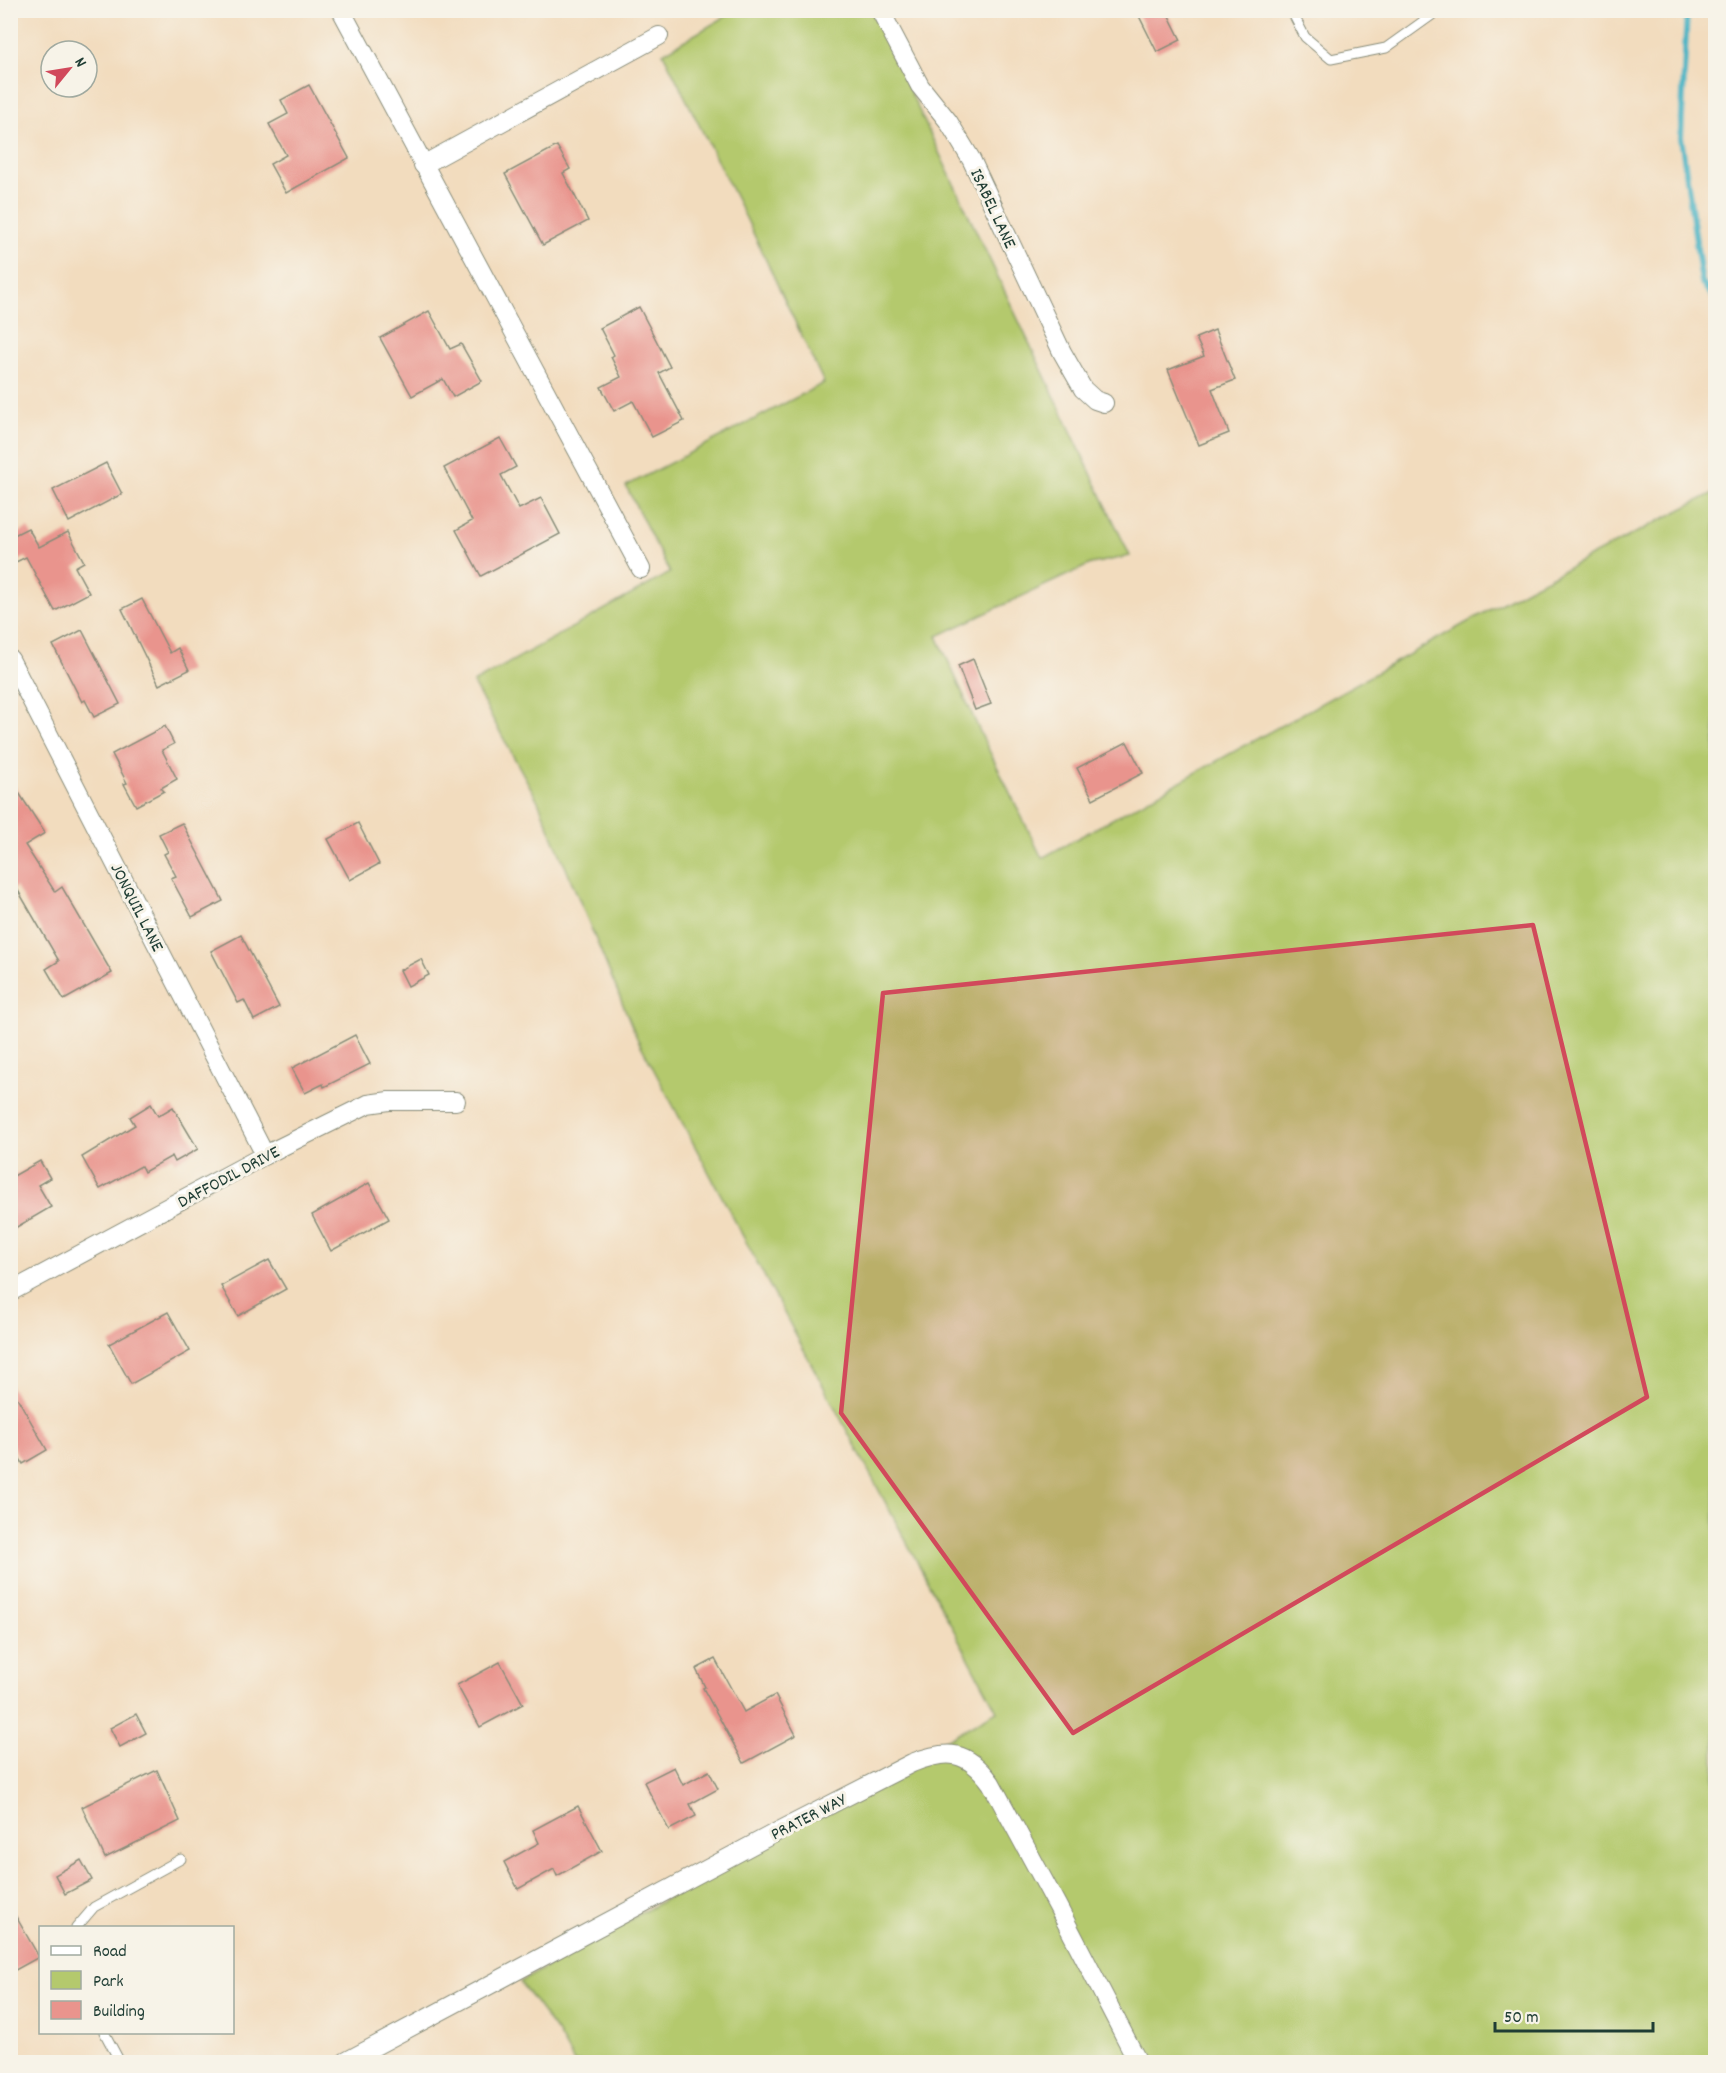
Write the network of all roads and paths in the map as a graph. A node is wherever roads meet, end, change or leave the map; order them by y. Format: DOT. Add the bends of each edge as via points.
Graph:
graph roads {
  1 [pos="341,10"];
  2 [pos="880,10"];
  3 [pos="1291,10"];
  4 [pos="1439,10"];
  5 [pos="659,36"];
  6 [pos="423,165"];
  7 [pos="1104,403"];
  8 [pos="640,569"];
  9 [pos="10,659"];
  10 [pos="456,1101"];
  11 [pos="265,1155"];
  12 [pos="10,1292"];
  13 [pos="181,1858"];
  14 [pos="78,1926"];
  15 [pos="105,2034"];
  16 [pos="120,2062"];
  17 [pos="345,2062"];
  18 [pos="1138,2062"];
  1 -- 6 [label="street"];
  2 -- 7 [label="street, ISABEL LANE" via="920,86 971,159 1083,389"];
  3 -- 4 [label="lane" via="1305,37 1331,59 1386,48"];
  5 -- 6 [label="street"];
  6 -- 8 [label="street"];
  9 -- 11 [label="street, JONQUIL LANE"];
  10 -- 11 [label="street, DAFFODIL DRIVE" via="368,1104"];
  11 -- 12 [label="street, DAFFODIL DRIVE"];
  13 -- 14 [label="lane" via="94,1907"];
  15 -- 16 [label="lane"];
  17 -- 18 [label="street, PRATER WAY" via="841,1799 912,1763 951,1754 972,1761 991,1783"];
}
